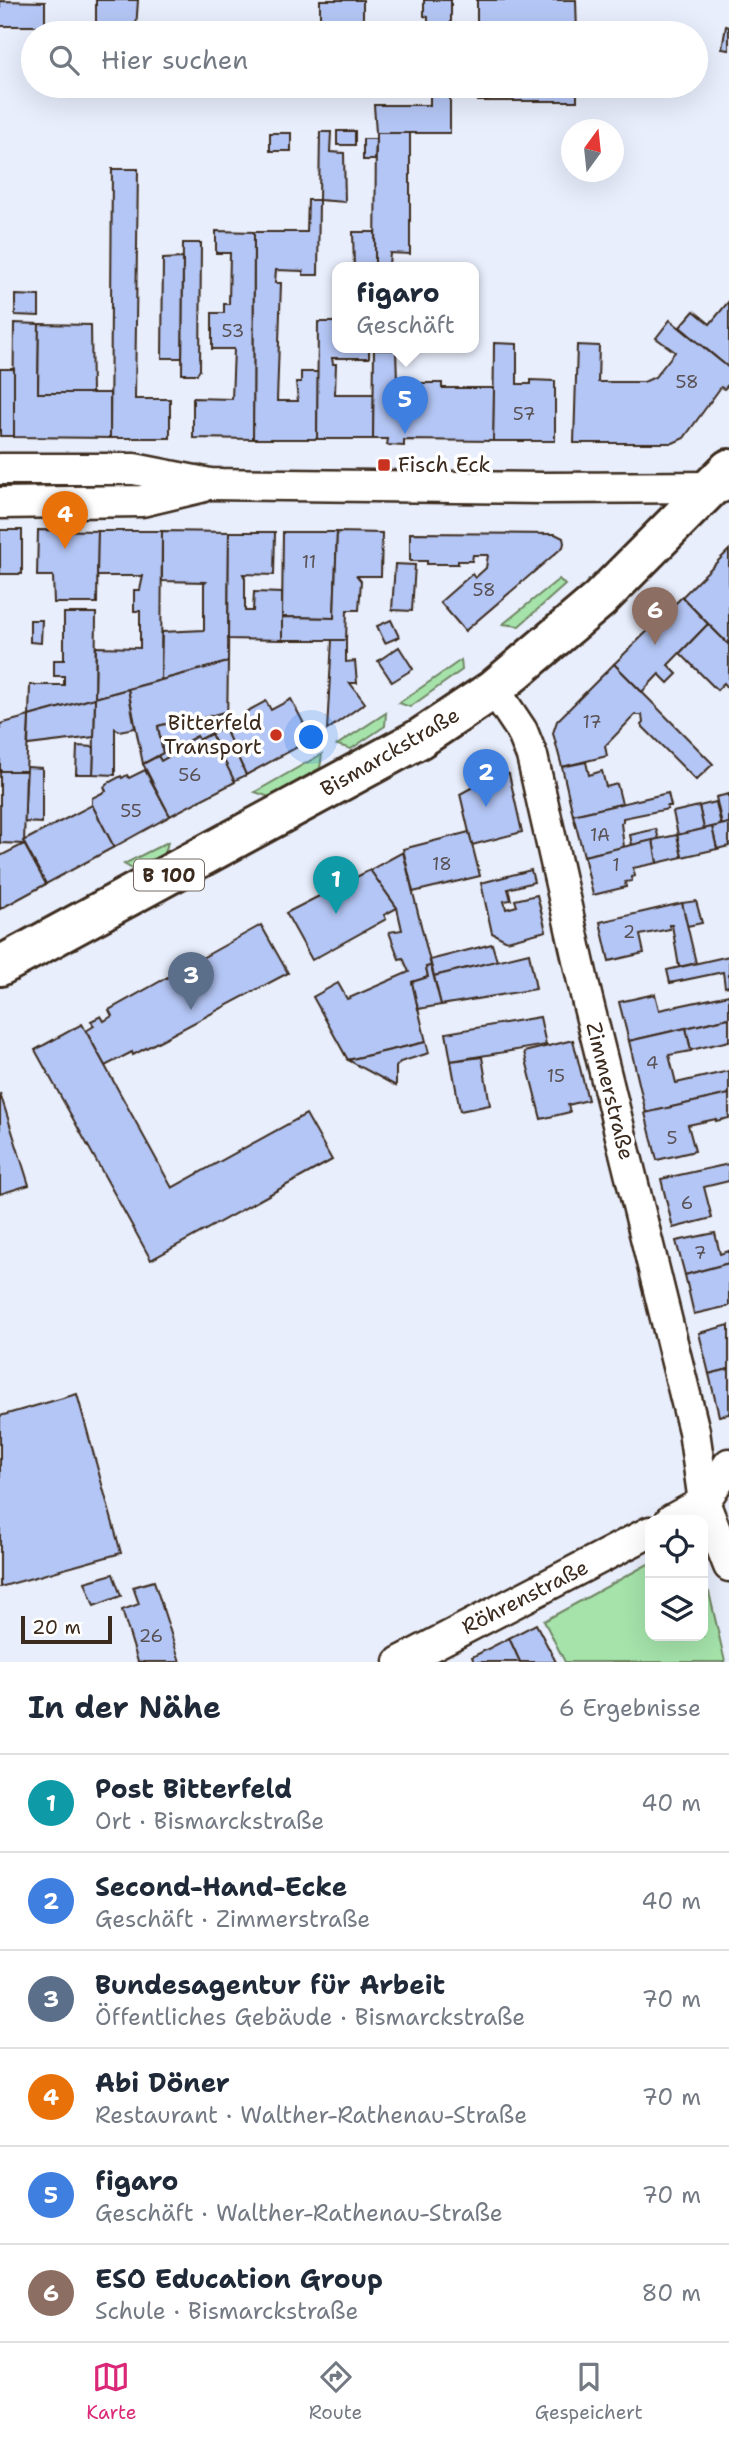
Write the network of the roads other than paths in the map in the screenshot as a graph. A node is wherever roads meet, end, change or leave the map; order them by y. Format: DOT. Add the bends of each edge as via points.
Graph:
graph roads {
  1 [pos="0,469"];
  2 [pos="724,481"];
  3 [pos="210,484"];
  4 [pos="0,503"];
  5 [pos="494,689"];
  6 [pos="0,966"];
  7 [pos="729,1464"];
  8 [pos="704,1502"];
  9 [pos="680,1515"];
  10 [pos="645,1535"];
  11 [pos="729,1566"];
  12 [pos="400,1662"];
  1 -- 3 [label="street" via="134,469"];
  2 -- 3 [label="street" via="543,488"];
  2 -- 5 [label="main road, Bismarckstraße / B 100" via="599,600"];
  3 -- 4 [label="street" via="142,501"];
  5 -- 6 [label="main road, Bismarckstraße / B 100" via="419,739"];
  5 -- 8 [label="street, Zimmerstraße" via="522,731 532,756 694,1431"];
  7 -- 8 [label="street"];
  8 -- 9 [label="street"];
  8 -- 11 [label="street, Zimmerstraße"];
  10 -- 12 [label="street, Röhrenstraße"];
}
